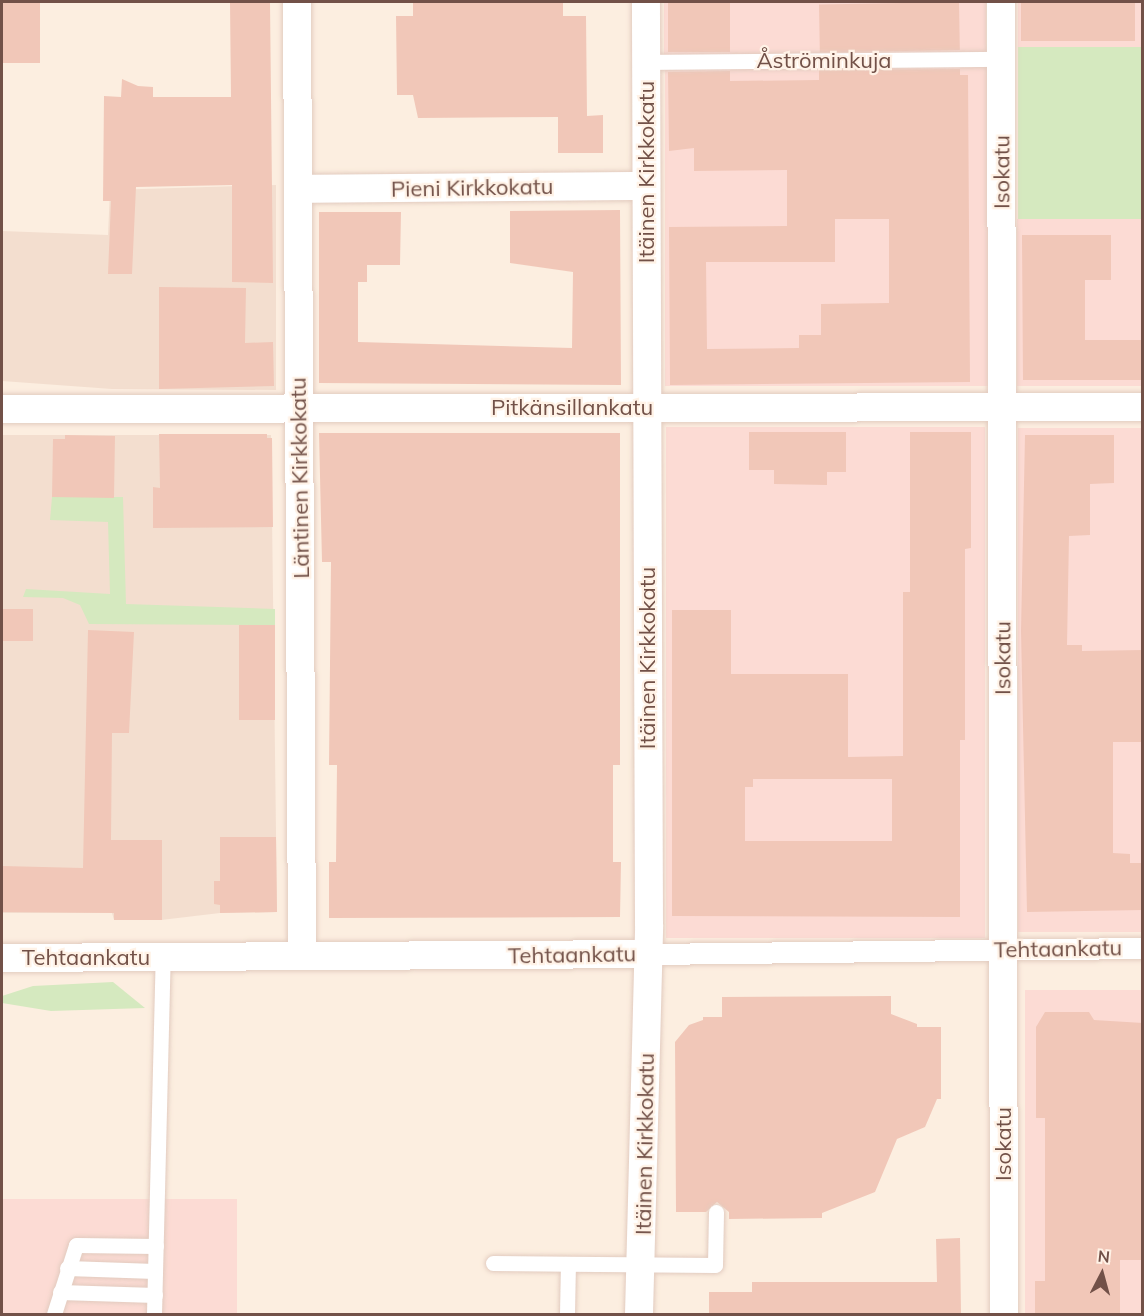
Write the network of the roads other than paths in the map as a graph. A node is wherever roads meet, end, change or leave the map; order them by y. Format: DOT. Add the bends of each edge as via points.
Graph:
graph roads {
  1 [pos="297,2"];
  2 [pos="646,2"];
  3 [pos="1001,2"];
  4 [pos="1001,59"];
  5 [pos="647,62"];
  6 [pos="646,186"];
  7 [pos="298,189"];
  8 [pos="1143,407"];
  9 [pos="646,408"];
  10 [pos="1002,408"];
  11 [pos="2,409"];
  12 [pos="299,409"];
  13 [pos="1143,948"];
  14 [pos="1004,949"];
  15 [pos="649,954"];
  16 [pos="302,956"];
  17 [pos="2,958"];
  18 [pos="163,958"];
  19 [pos="716,1212"];
  20 [pos="156,1246"];
  21 [pos="493,1263"];
  22 [pos="568,1264"];
  23 [pos="642,1266"];
  24 [pos="67,1268"];
  25 [pos="155,1271"];
  26 [pos="60,1292"];
  27 [pos="155,1295"];
  28 [pos="54,1314"];
  29 [pos="154,1314"];
  30 [pos="567,1314"];
  31 [pos="639,1314"];
  32 [pos="1005,1314"];
  1 -- 7 [label="street, Läntinen Kirkkokatu"];
  2 -- 5 [label="street, Itäinen Kirkkokatu"];
  3 -- 4 [label="street, Isokatu"];
  4 -- 5 [label="lane, Åströminkuja"];
  4 -- 10 [label="street, Isokatu"];
  5 -- 6 [label="street, Itäinen Kirkkokatu"];
  6 -- 7 [label="street, Pieni Kirkkokatu"];
  6 -- 9 [label="street, Itäinen Kirkkokatu"];
  7 -- 12 [label="street, Läntinen Kirkkokatu"];
  8 -- 10 [label="street, Pitkänsillankatu"];
  9 -- 10 [label="street, Pitkänsillankatu"];
  9 -- 12 [label="street, Pitkänsillankatu"];
  9 -- 15 [label="street, Itäinen Kirkkokatu"];
  10 -- 14 [label="street, Isokatu"];
  11 -- 12 [label="street, Pitkänsillankatu"];
  12 -- 16 [label="street, Läntinen Kirkkokatu"];
  13 -- 14 [label="street, Tehtaankatu"];
  14 -- 15 [label="street, Tehtaankatu"];
  14 -- 32 [label="street, Isokatu"];
  15 -- 16 [label="street, Tehtaankatu"];
  15 -- 23 [label="street, Itäinen Kirkkokatu"];
  16 -- 18 [label="street, Tehtaankatu"];
  17 -- 18 [label="street, Tehtaankatu"];
  18 -- 20 [label="lane"];
  19 -- 23 [label="lane" via="715,1265"];
  20 -- 24 [label="lane" via="76,1245"];
  20 -- 25 [label="lane"];
  21 -- 22 [label="lane"];
  22 -- 23 [label="lane"];
  22 -- 30 [label="lane"];
  23 -- 31 [label="street, Itäinen Kirkkokatu"];
  24 -- 25 [label="lane"];
  24 -- 26 [label="lane"];
  25 -- 27 [label="lane"];
  26 -- 27 [label="lane"];
  26 -- 28 [label="lane"];
  27 -- 29 [label="lane"];
}
